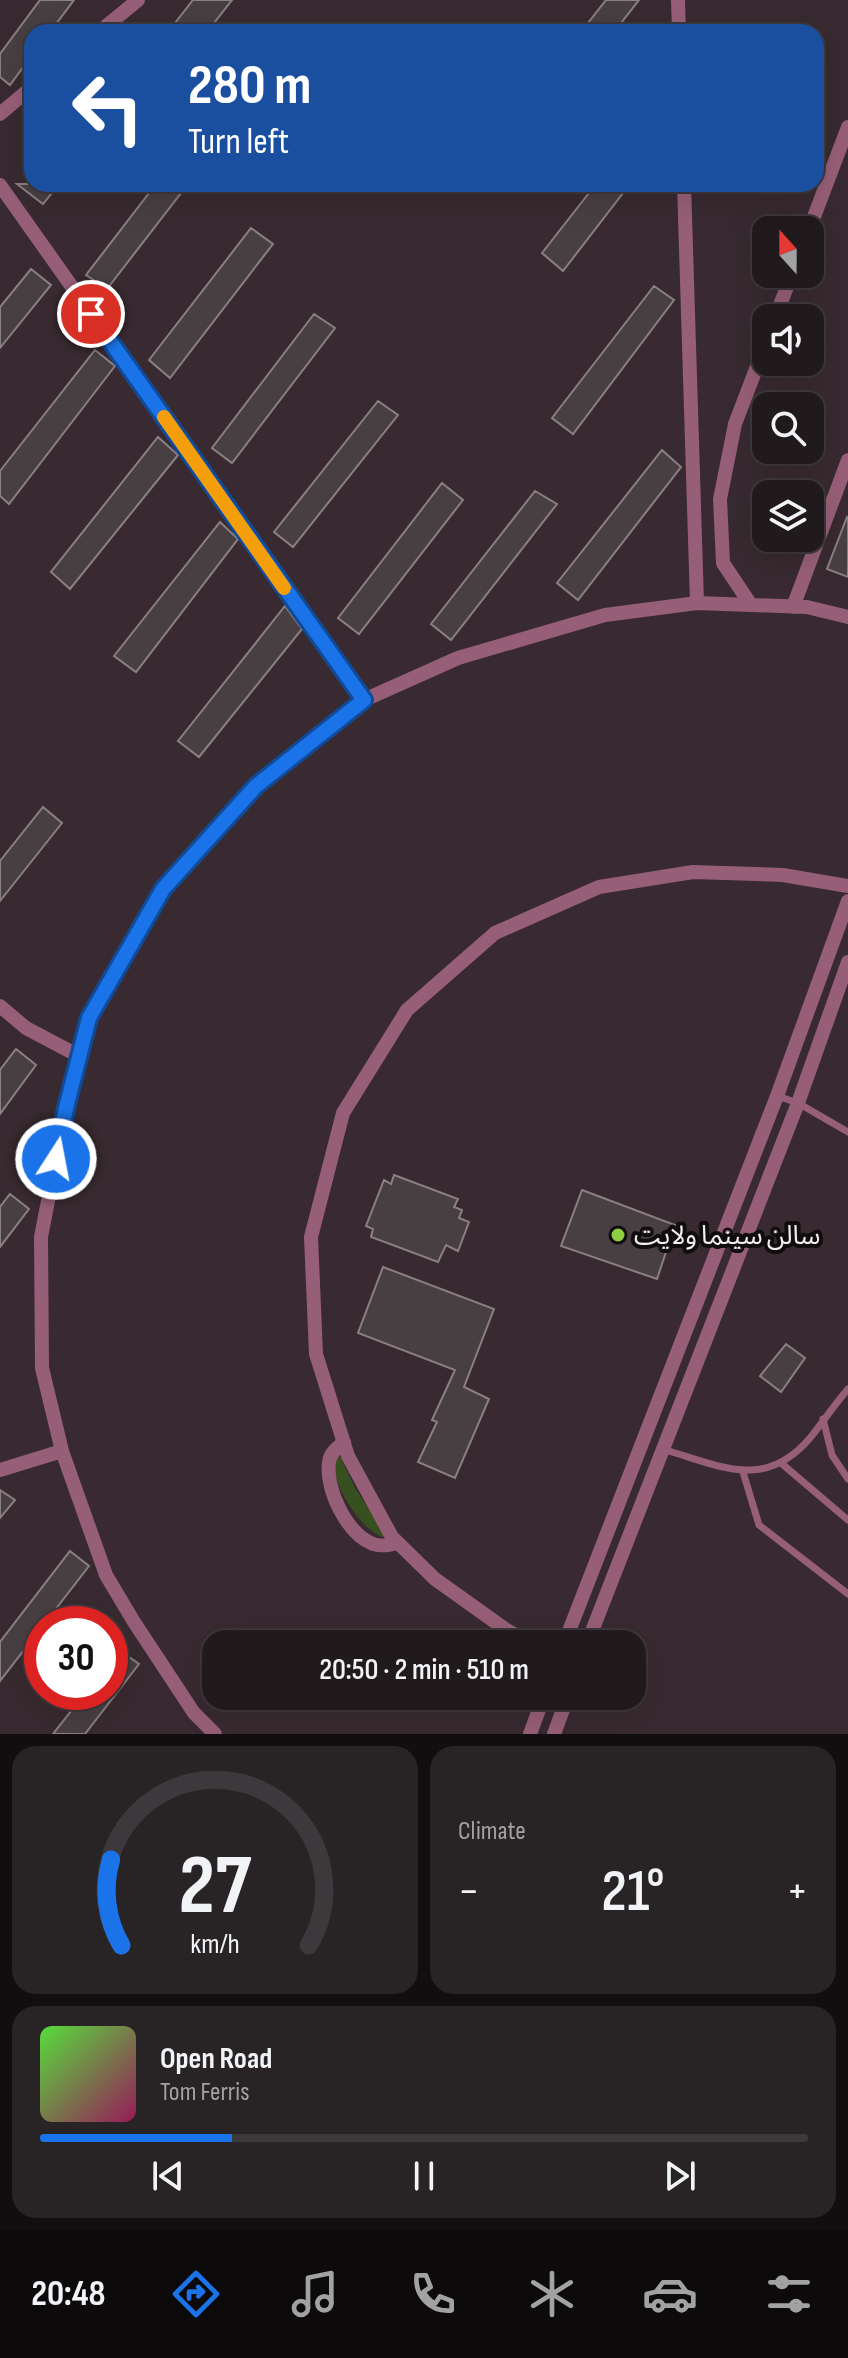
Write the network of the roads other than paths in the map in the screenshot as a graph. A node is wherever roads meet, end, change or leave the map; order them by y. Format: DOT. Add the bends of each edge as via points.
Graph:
graph roads {
  1 [pos="138,0"];
  2 [pos="678,0"];
  3 [pos="109,24"];
  4 [pos="679,24"];
  5 [pos="24,94"];
  6 [pos="0,114"];
  7 [pos="848,127"];
  8 [pos="0,185"];
  9 [pos="824,190"];
  10 [pos="684,192"];
  11 [pos="823,192"];
  12 [pos="814,216"];
  13 [pos="753,376"];
  14 [pos="848,460"];
  15 [pos="697,603"];
  16 [pos="751,605"];
  17 [pos="793,607"];
  18 [pos="848,617"];
  19 [pos="364,700"];
  20 [pos="848,886"];
  21 [pos="848,901"];
  22 [pos="848,962"];
  23 [pos="0,1006"];
  24 [pos="79,1056"];
  25 [pos="777,1096"];
  26 [pos="798,1103"];
  27 [pos="848,1132"];
  28 [pos="848,1389"];
  29 [pos="823,1419"];
  30 [pos="344,1442"];
  31 [pos="662,1449"];
  32 [pos="62,1451"];
  33 [pos="781,1463"];
  34 [pos="0,1470"];
  35 [pos="743,1472"];
  36 [pos="848,1479"];
  37 [pos="848,1520"];
  38 [pos="398,1543"];
  39 [pos="848,1594"];
  40 [pos="507,1630"];
  41 [pos="569,1630"];
  42 [pos="592,1630"];
  43 [pos="539,1710"];
  44 [pos="563,1710"];
  45 [pos="215,1734"];
  46 [pos="530,1734"];
  47 [pos="554,1734"];
  1 -- 3 [label="street"];
  2 -- 4 [label="street"];
  5 -- 6 [label="street"];
  7 -- 9 [label="street"];
  8 -- 19 [label="street"];
  10 -- 15 [label="street"];
  11 -- 12 [label="street"];
  13 -- 16 [label="street" via="735,424 720,499 723,563"];
  14 -- 17 [label="street"];
  15 -- 16 [label="street"];
  15 -- 19 [label="street" via="605,615 487,649"];
  16 -- 17 [label="street"];
  17 -- 18 [label="street"];
  19 -- 24 [label="street" via="256,786 163,889 89,1018"];
  20 -- 30 [label="street" via="783,875 693,872 599,887 495,933 407,1010 343,1113 311,1237 316,1354"];
  21 -- 25 [label="street"];
  22 -- 26 [label="street"];
  23 -- 24 [label="street" via="26,1028"];
  24 -- 32 [label="street" via="41,1237 42,1368"];
  25 -- 26 [label="lane"];
  25 -- 41 [label="street"];
  26 -- 27 [label="lane"];
  26 -- 31 [label="street"];
  28 -- 29 [label="lane"];
  29 -- 33 [label="lane"];
  29 -- 36 [label="lane" via="832,1455"];
  30 -- 38 [label="street"];
  30 -- 38 [label="street" via="329,1460 329,1483 337,1505 367,1540 384,1546"];
  31 -- 35 [label="lane"];
  31 -- 42 [label="street"];
  32 -- 34 [label="street"];
  32 -- 45 [label="street" via="106,1575 194,1713"];
  33 -- 35 [label="lane"];
  33 -- 37 [label="lane"];
  35 -- 39 [label="lane" via="759,1525"];
  38 -- 40 [label="street" via="435,1579"];
  43 -- 46 [label="street"];
  44 -- 47 [label="street"];
}
